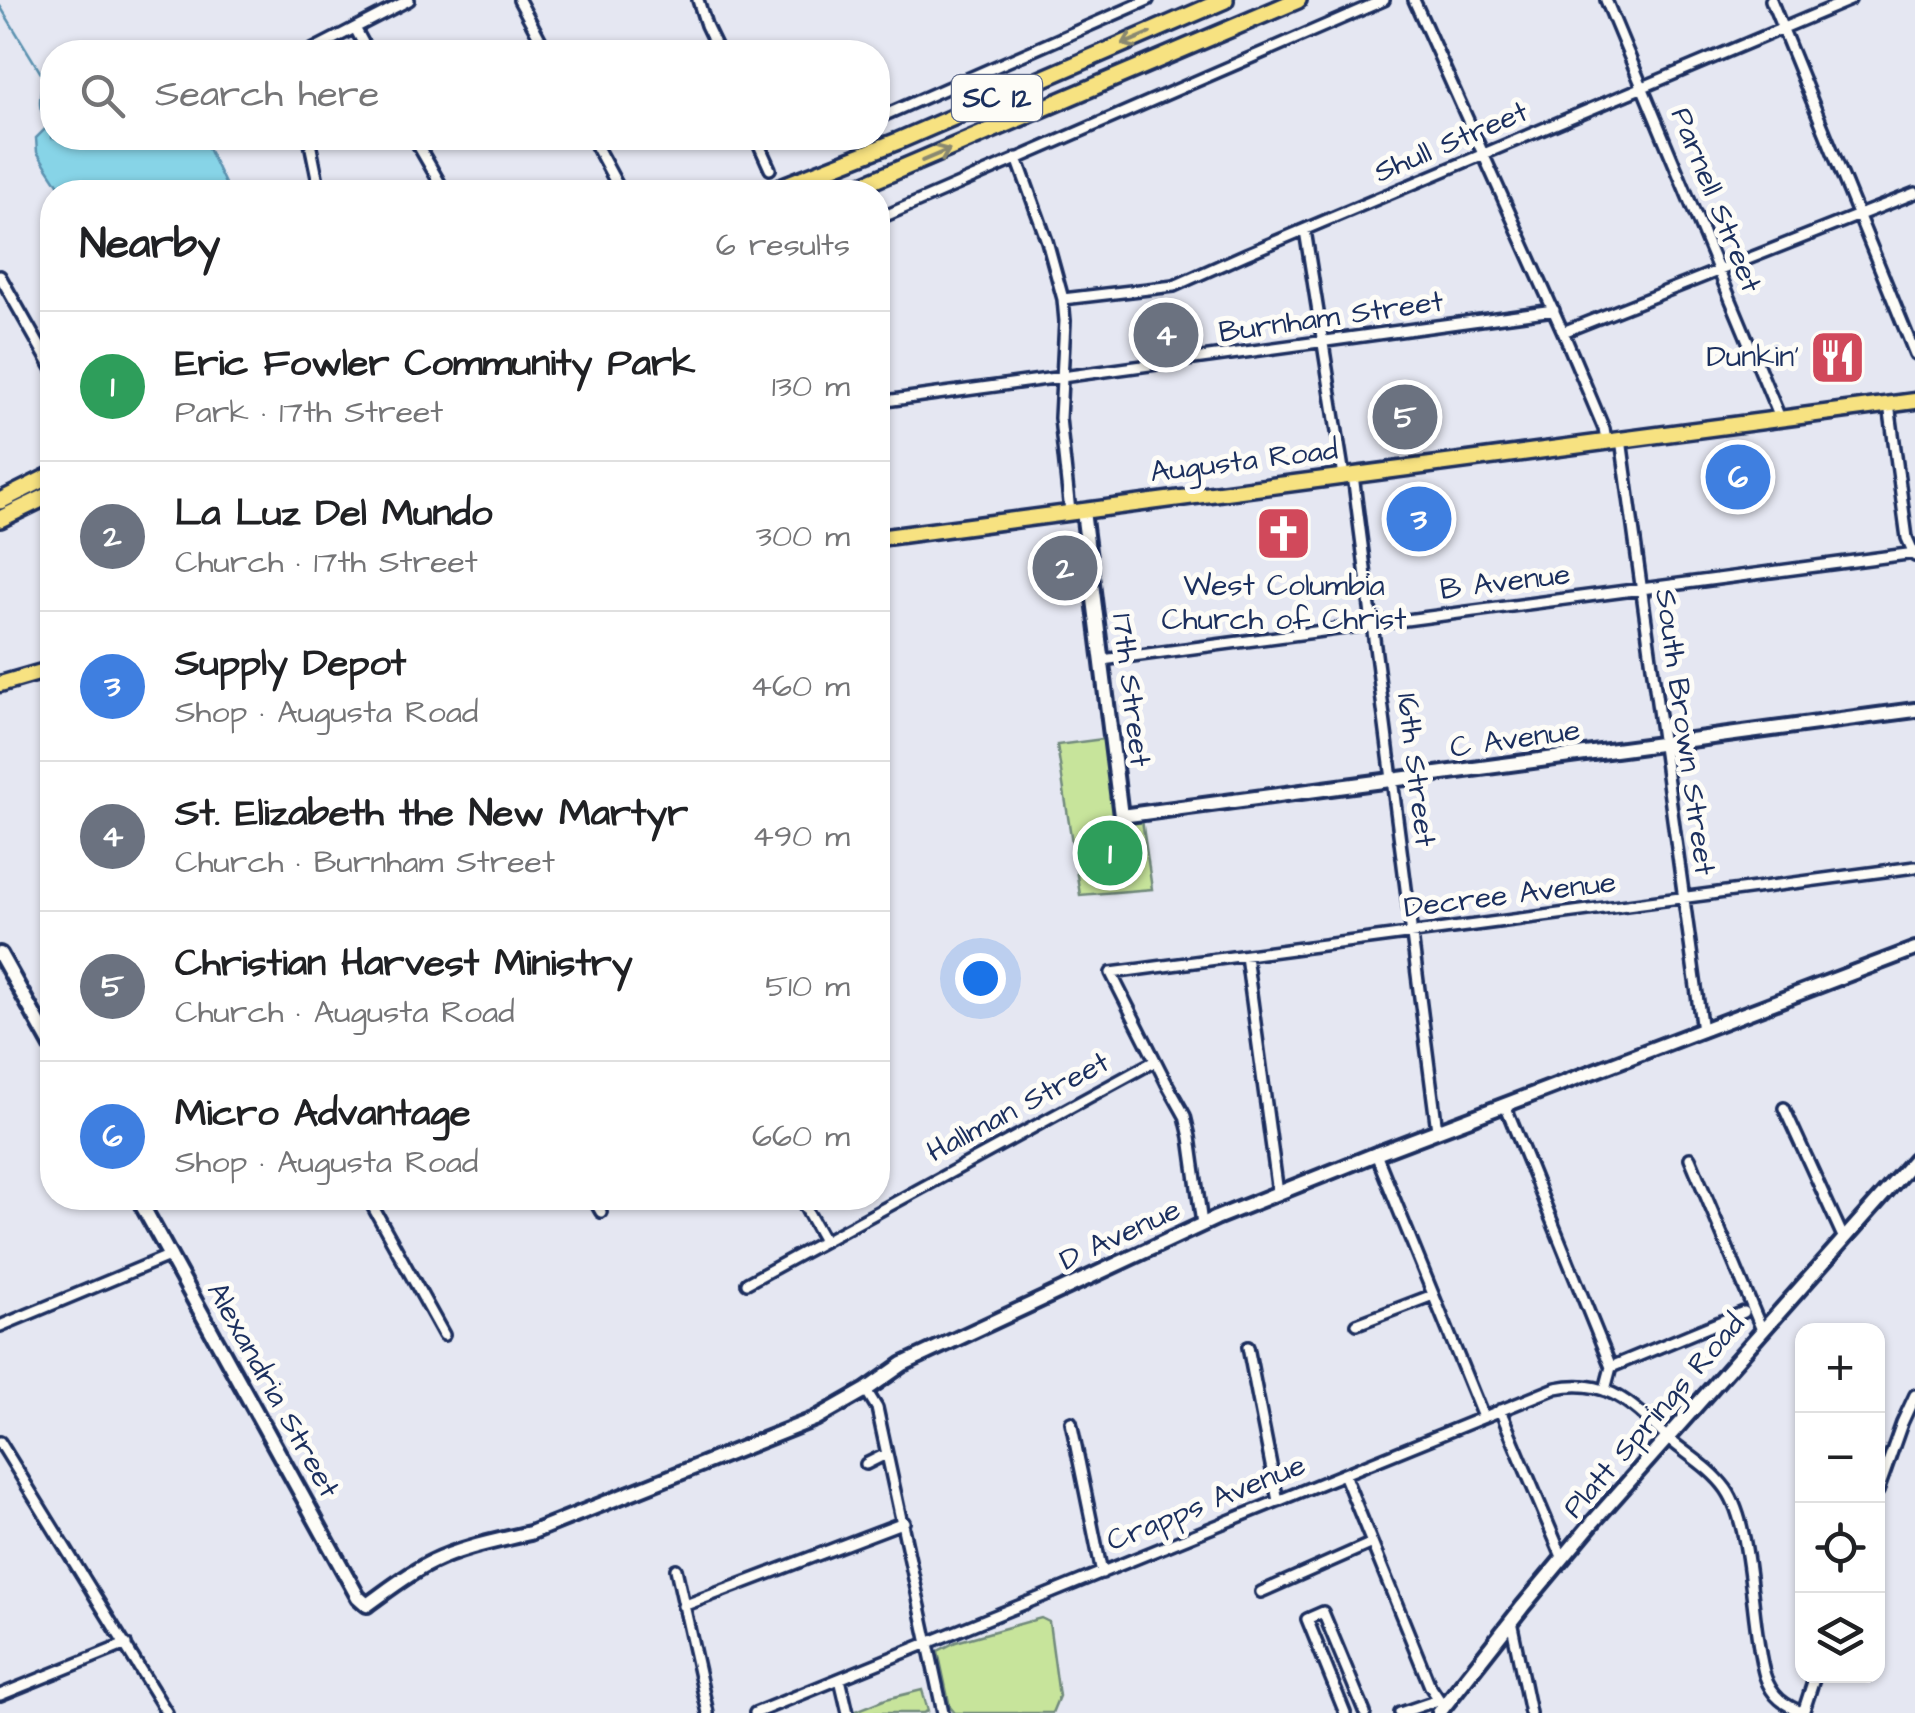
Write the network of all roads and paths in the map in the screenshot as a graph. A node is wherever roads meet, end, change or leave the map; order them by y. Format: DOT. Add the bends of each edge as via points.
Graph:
graph roads {
  1 [pos="409,0"];
  2 [pos="519,0"];
  3 [pos="698,0"];
  4 [pos="1148,0"];
  5 [pos="1226,0"];
  6 [pos="1294,0"];
  7 [pos="1384,0"];
  8 [pos="1414,0"];
  9 [pos="1606,0"];
  10 [pos="1771,0"];
  11 [pos="1850,0"];
  12 [pos="355,28"];
  13 [pos="1783,29"];
  14 [pos="332,40"];
  15 [pos="362,40"];
  16 [pos="541,40"];
  17 [pos="713,40"];
  18 [pos="1643,88"];
  19 [pos="890,113"];
  20 [pos="890,144"];
  21 [pos="311,150"];
  22 [pos="421,150"];
  23 [pos="598,150"];
  24 [pos="761,150"];
  25 [pos="875,150"];
  26 [pos="1484,155"];
  27 [pos="1018,158"];
  28 [pos="770,170"];
  29 [pos="318,180"];
  30 [pos="437,180"];
  31 [pos="615,180"];
  32 [pos="799,180"];
  33 [pos="874,180"];
  34 [pos="1915,193"];
  35 [pos="890,214"];
  36 [pos="1859,216"];
  37 [pos="1305,230"];
  38 [pos="1718,271"];
  39 [pos="0,276"];
  40 [pos="1063,299"];
  41 [pos="1554,310"];
  42 [pos="1563,332"];
  43 [pos="1323,343"];
  44 [pos="40,347"];
  45 [pos="1915,354"];
  46 [pos="1063,377"];
  47 [pos="890,400"];
  48 [pos="1915,401"];
  49 [pos="1889,404"];
  50 [pos="1780,418"];
  51 [pos="1613,440"];
  52 [pos="1349,475"];
  53 [pos="40,481"];
  54 [pos="40,500"];
  55 [pos="0,501"];
  56 [pos="1076,511"];
  57 [pos="0,519"];
  58 [pos="890,536"];
  59 [pos="1915,554"];
  60 [pos="1640,590"];
  61 [pos="1372,624"];
  62 [pos="1102,660"];
  63 [pos="40,672"];
  64 [pos="0,684"];
  65 [pos="1915,710"];
  66 [pos="1662,745"];
  67 [pos="1392,781"];
  68 [pos="1121,816"];
  69 [pos="1915,868"];
  70 [pos="1683,898"];
  71 [pos="1412,933"];
  72 [pos="1915,949"];
  73 [pos="0,954"];
  74 [pos="1246,956"];
  75 [pos="40,1026"];
  76 [pos="1702,1032"];
  77 [pos="1155,1061"];
  78 [pos="1505,1104"];
  79 [pos="1784,1108"];
  80 [pos="1437,1130"];
  81 [pos="1376,1154"];
  82 [pos="1690,1158"];
  83 [pos="1915,1158"];
  84 [pos="1278,1193"];
  85 [pos="890,1205"];
  86 [pos="145,1210"];
  87 [pos="375,1210"];
  88 [pos="807,1210"];
  89 [pos="881,1210"];
  90 [pos="1202,1224"];
  91 [pos="1844,1239"];
  92 [pos="824,1241"];
  93 [pos="171,1255"];
  94 [pos="747,1282"];
  95 [pos="1434,1295"];
  96 [pos="1744,1312"];
  97 [pos="1357,1324"];
  98 [pos="0,1326"];
  99 [pos="1762,1330"];
  100 [pos="444,1335"];
  101 [pos="1248,1347"];
  102 [pos="1611,1367"];
  103 [pos="866,1390"];
  104 [pos="1605,1390"];
  105 [pos="1915,1395"];
  106 [pos="1500,1410"];
  107 [pos="1483,1417"];
  108 [pos="1071,1422"];
  109 [pos="1667,1438"];
  110 [pos="0,1442"];
  111 [pos="886,1454"];
  112 [pos="866,1464"];
  113 [pos="1885,1471"];
  114 [pos="1344,1474"];
  115 [pos="1278,1501"];
  116 [pos="904,1522"];
  117 [pos="1372,1543"];
  118 [pos="1563,1559"];
  119 [pos="676,1569"];
  120 [pos="1102,1573"];
  121 [pos="1261,1592"];
  122 [pos="366,1605"];
  123 [pos="683,1606"];
  124 [pos="1511,1621"];
  125 [pos="930,1642"];
  126 [pos="126,1644"];
  127 [pos="840,1678"];
  128 [pos="1813,1683"];
  129 [pos="0,1695"];
  130 [pos="1440,1707"];
  131 [pos="167,1713"];
  132 [pos="708,1713"];
  133 [pos="755,1713"];
  134 [pos="848,1713"];
  135 [pos="943,1713"];
  136 [pos="1346,1713"];
  137 [pos="1366,1713"];
  138 [pos="1400,1713"];
  139 [pos="1530,1713"];
  140 [pos="1804,1713"];
  1 -- 12 [label="street"];
  2 -- 16 [label="street"];
  3 -- 17 [label="street"];
  4 -- 19 [label="street"];
  5 -- 20 [label="highway, SC 12, one-way"];
  33 -- 6 [label="highway, SC 12, one-way"];
  7 -- 27 [label="street"];
  8 -- 26 [label="street, South Brown Street"];
  9 -- 18 [label="street, Parnell Street"];
  10 -- 13 [label="street"];
  11 -- 13 [label="street, Shull Street"];
  12 -- 14 [label="street"];
  12 -- 15 [label="street"];
  13 -- 18 [label="street, Shull Street"];
  13 -- 36 [label="street"];
  18 -- 26 [label="street, Shull Street"];
  18 -- 38 [label="street, Parnell Street"];
  21 -- 29 [label="street"];
  22 -- 30 [label="street"];
  23 -- 31 [label="street"];
  24 -- 28 [label="street"];
  25 -- 32 [label="highway, SC 12, one-way"];
  26 -- 37 [label="street, Shull Street"];
  26 -- 41 [label="street, South Brown Street"];
  27 -- 35 [label="street"];
  27 -- 40 [label="street"];
  34 -- 36 [label="street"];
  36 -- 38 [label="street"];
  36 -- 45 [label="street"];
  37 -- 40 [label="street, Shull Street" via="1174,286"];
  37 -- 43 [label="street, 16th Street"];
  38 -- 42 [label="street"];
  38 -- 50 [label="street, Parnell Street"];
  39 -- 44 [label="street"];
  40 -- 46 [label="street"];
  41 -- 42 [label="street, South Brown Street"];
  41 -- 43 [label="street, Burnham Street"];
  42 -- 51 [label="street, South Brown Street"];
  43 -- 46 [label="street, Burnham Street"];
  43 -- 52 [label="street, 16th Street"];
  46 -- 47 [label="street, Burnham Street"];
  46 -- 56 [label="street" via="1060,418"];
  48 -- 49 [label="main road, Augusta Road"];
  49 -- 50 [label="main road, Augusta Road"];
  49 -- 59 [label="street" via="1907,538"];
  50 -- 51 [label="main road, Augusta Road"];
  51 -- 52 [label="main road, Augusta Road"];
  51 -- 60 [label="street, South Brown Street"];
  52 -- 56 [label="main road, Augusta Road"];
  52 -- 61 [label="street, 16th Street"];
  53 -- 55 [label="highway"];
  54 -- 57 [label="highway"];
  56 -- 58 [label="main road, Augusta Road"];
  56 -- 62 [label="street, 17th Street"];
  59 -- 60 [label="street, B Avenue"];
  60 -- 61 [label="street, B Avenue"];
  60 -- 66 [label="street, South Brown Street"];
  61 -- 62 [label="street, B Avenue"];
  61 -- 67 [label="street, 16th Street"];
  62 -- 68 [label="street, 17th Street"];
  63 -- 64 [label="main road"];
  65 -- 66 [label="street, C Avenue"];
  66 -- 67 [label="street, C Avenue"];
  66 -- 70 [label="street, South Brown Street"];
  67 -- 68 [label="street, C Avenue"];
  67 -- 71 [label="street, 16th Street"];
  69 -- 70 [label="street, Decree Avenue"];
  70 -- 71 [label="street, Decree Avenue"];
  70 -- 76 [label="street, South Brown Street"];
  71 -- 74 [label="street, Decree Avenue"];
  71 -- 80 [label="street, 16th Street"];
  72 -- 76 [label="street, D Avenue"];
  73 -- 75 [label="street"];
  74 -- 77 [label="street, Decree Avenue" via="1111,972"];
  74 -- 84 [label="street"];
  76 -- 78 [label="street, D Avenue"];
  77 -- 85 [label="street, Hallman Street"];
  77 -- 90 [label="street" via="1188,1126"];
  78 -- 80 [label="street, D Avenue"];
  78 -- 102 [label="street"];
  79 -- 91 [label="street"];
  80 -- 81 [label="street, D Avenue"];
  81 -- 84 [label="street, D Avenue"];
  81 -- 95 [label="street"];
  82 -- 99 [label="street"];
  83 -- 91 [label="street, Platt Springs Road"];
  84 -- 90 [label="street, D Avenue"];
  86 -- 93 [label="street, Alexandria Street"];
  87 -- 100 [label="street"];
  88 -- 92 [label="street"];
  89 -- 92 [label="street, Hallman Street"];
  90 -- 103 [label="street, D Avenue" via="903,1364"];
  91 -- 99 [label="street, Platt Springs Road"];
  92 -- 94 [label="street, Hallman Street"];
  93 -- 98 [label="street"];
  93 -- 122 [label="street, Alexandria Street"];
  95 -- 97 [label="street"];
  95 -- 107 [label="street"];
  96 -- 102 [label="street"];
  99 -- 109 [label="street, Platt Springs Road"];
  101 -- 115 [label="street"];
  102 -- 104 [label="street"];
  103 -- 111 [label="street" via="878,1408"];
  103 -- 122 [label="street, D Avenue" via="794,1428 530,1533 443,1557"];
  104 -- 106 [label="street, Crapps Avenue" via="1570,1385"];
  104 -- 109 [label="street"];
  105 -- 113 [label="street"];
  106 -- 107 [label="street, Crapps Avenue"];
  106 -- 118 [label="street"];
  107 -- 114 [label="street, Crapps Avenue"];
  108 -- 120 [label="street"];
  109 -- 118 [label="street, Platt Springs Road"];
  109 -- 140 [label="street" via="1718,1480 1734,1503 1764,1676 1774,1696"];
  110 -- 126 [label="street"];
  111 -- 112 [label="street"];
  111 -- 116 [label="street"];
  114 -- 115 [label="street, Crapps Avenue"];
  114 -- 117 [label="street"];
  115 -- 120 [label="street, Crapps Avenue"];
  116 -- 123 [label="street"];
  116 -- 125 [label="street"];
  117 -- 121 [label="street"];
  117 -- 130 [label="street"];
  118 -- 124 [label="street, Platt Springs Road"];
  119 -- 123 [label="street"];
  120 -- 125 [label="street, Crapps Avenue"];
  123 -- 132 [label="street"];
  124 -- 130 [label="street, Platt Springs Road"];
  124 -- 139 [label="street"];
  125 -- 127 [label="street, Crapps Avenue"];
  125 -- 135 [label="street"];
  126 -- 129 [label="street"];
  126 -- 131 [label="street"];
  127 -- 133 [label="street, Crapps Avenue"];
  127 -- 134 [label="street"];
  128 -- 140 [label="street"];
  130 -- 138 [label="street"];
  136 -- 137 [label="street" via="1307,1620 1324,1612"];
}
